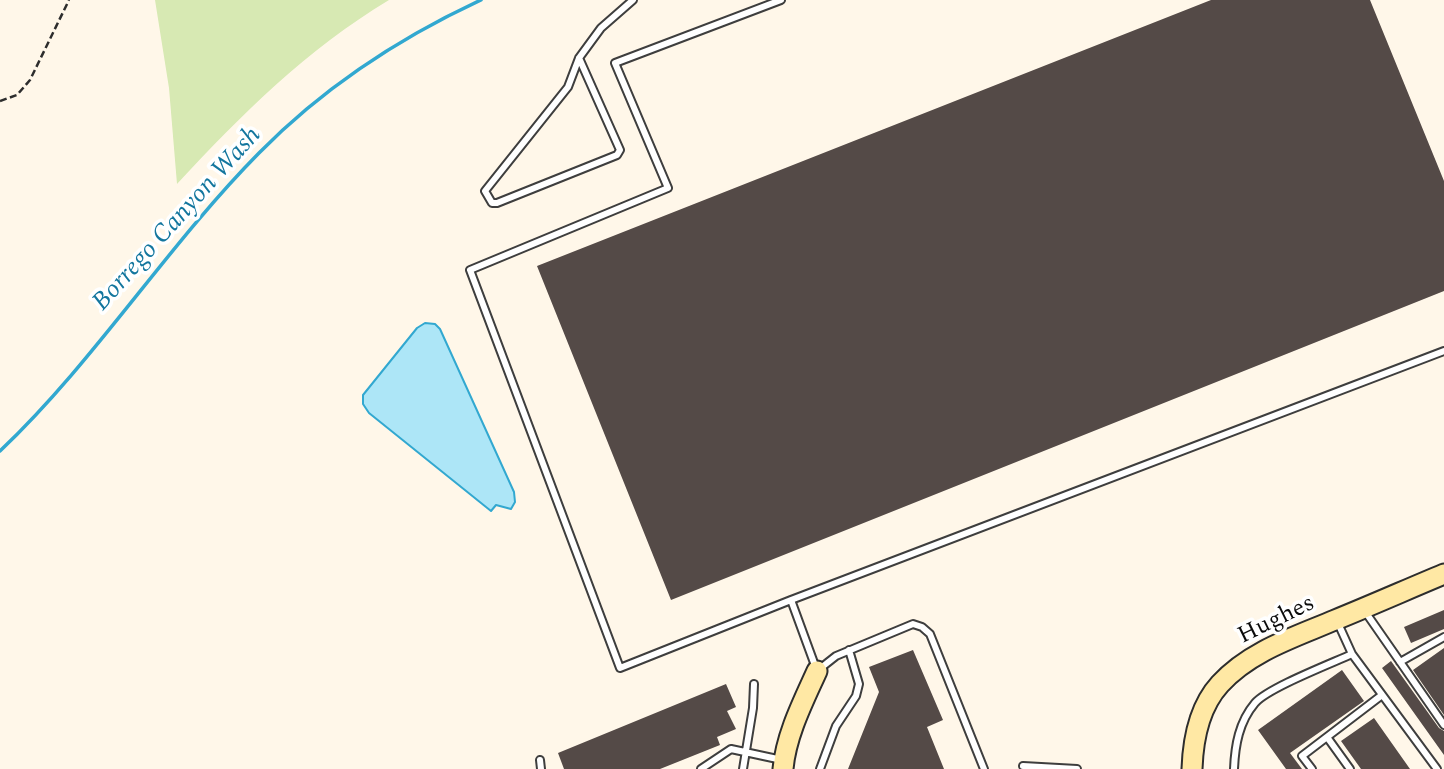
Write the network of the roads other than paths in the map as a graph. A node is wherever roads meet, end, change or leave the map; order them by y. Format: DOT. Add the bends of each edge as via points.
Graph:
graph roads {
  1 [pos="633,0"];
  2 [pos="781,0"];
  3 [pos="579,58"];
  4 [pos="1444,351"];
  5 [pos="1444,574"];
  6 [pos="791,600"];
  7 [pos="1363,608"];
  8 [pos="1336,620"];
  9 [pos="1444,637"];
  10 [pos="849,650"];
  11 [pos="1352,654"];
  12 [pos="1400,662"];
  13 [pos="817,671"];
  14 [pos="754,684"];
  15 [pos="1382,695"];
  16 [pos="1444,725"];
  17 [pos="1327,737"];
  18 [pos="745,752"];
  19 [pos="540,760"];
  20 [pos="783,765"];
  21 [pos="1023,766"];
  22 [pos="541,769"];
  23 [pos="701,769"];
  24 [pos="743,769"];
  25 [pos="820,769"];
  26 [pos="984,769"];
  27 [pos="1077,769"];
  28 [pos="1192,769"];
  29 [pos="1234,769"];
  30 [pos="1312,769"];
  31 [pos="1350,769"];
  32 [pos="1437,769"];
  1 -- 3 [label="lane" via="601,29"];
  2 -- 6 [label="lane" via="615,63 668,188 470,270 620,668"];
  3 -- 3 [label="lane" via="568,87 485,191 492,203 617,155 620,150"];
  4 -- 6 [label="lane"];
  5 -- 7 [label="street, Hughes"];
  6 -- 13 [label="lane"];
  7 -- 8 [label="street, Hughes"];
  7 -- 12 [label="lane"];
  8 -- 11 [label="lane"];
  8 -- 28 [label="street, Hughes" via="1255,656 1219,685 1203,711 1193,743"];
  9 -- 12 [label="lane"];
  10 -- 13 [label="lane"];
  10 -- 25 [label="lane" via="859,684"];
  10 -- 26 [label="lane" via="913,624 930,634"];
  11 -- 15 [label="lane"];
  11 -- 29 [label="lane" via="1256,701 1239,729"];
  12 -- 16 [label="lane"];
  13 -- 20 [label="street"];
  14 -- 18 [label="lane"];
  15 -- 17 [label="lane"];
  15 -- 32 [label="lane"];
  17 -- 30 [label="lane" via="1302,756"];
  17 -- 31 [label="lane"];
  18 -- 20 [label="lane"];
  18 -- 23 [label="lane" via="731,749"];
  18 -- 24 [label="lane"];
  19 -- 22 [label="lane"];
  21 -- 27 [label="lane"];
}
